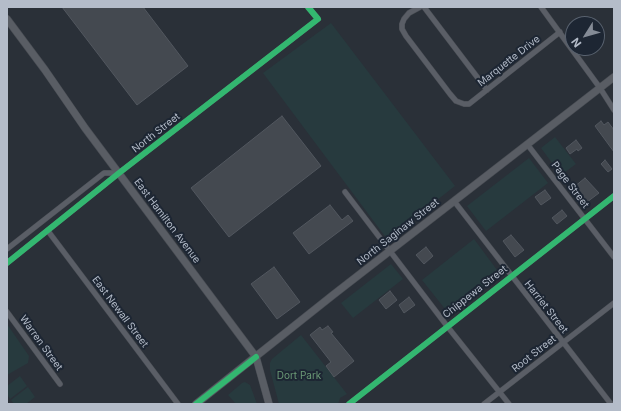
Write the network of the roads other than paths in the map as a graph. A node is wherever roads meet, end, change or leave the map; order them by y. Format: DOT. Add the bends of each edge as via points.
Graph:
graph roads {
  1 [pos="308,7"];
  2 [pos="420,7"];
  3 [pos="424,7"];
  4 [pos="541,7"];
  5 [pos="7,19"];
  6 [pos="560,32"];
  7 [pos="614,77"];
  8 [pos="600,88"];
  9 [pos="487,90"];
  10 [pos="614,110"];
  11 [pos="527,144"];
  12 [pos="119,173"];
  13 [pos="345,192"];
  14 [pos="614,196"];
  15 [pos="454,201"];
  16 [pos="584,219"];
  17 [pos="48,231"];
  18 [pos="7,249"];
  19 [pos="390,250"];
  20 [pos="614,257"];
  21 [pos="7,263"];
  22 [pos="511,276"];
  23 [pos="614,303"];
  24 [pos="7,312"];
  25 [pos="447,326"];
  26 [pos="563,343"];
  27 [pos="256,357"];
  28 [pos="60,384"];
  29 [pos="499,392"];
  30 [pos="178,404"];
  31 [pos="196,404"];
  32 [pos="269,404"];
  33 [pos="349,404"];
  34 [pos="484,404"];
  35 [pos="509,404"];
  36 [pos="611,404"];
  1 -- 12 [label="street, North Street" via="318,20"];
  2 -- 9 [label="street, Marquette Drive" via="409,13 402,21 404,33 453,99 469,104"];
  3 -- 9 [label="street"];
  4 -- 6 [label="street"];
  5 -- 12 [label="main road, East Hamilton Avenue"];
  6 -- 8 [label="street"];
  6 -- 9 [label="street, Marquette Drive"];
  7 -- 8 [label="main road, North Saginaw Street"];
  8 -- 10 [label="street"];
  8 -- 11 [label="main road, North Saginaw Street"];
  11 -- 15 [label="main road, North Saginaw Street"];
  11 -- 16 [label="street, Page Street"];
  12 -- 17 [label="street, North Street"];
  12 -- 18 [label="street, North Street" via="104,173"];
  12 -- 27 [label="main road, East Hamilton Avenue"];
  13 -- 19 [label="street"];
  14 -- 16 [label="street, Chippewa Street"];
  15 -- 19 [label="main road, North Saginaw Street"];
  15 -- 22 [label="street, Harriet Street"];
  16 -- 20 [label="street, Page Street"];
  16 -- 22 [label="street, Chippewa Street"];
  17 -- 21 [label="street, North Street"];
  17 -- 30 [label="street, East Newall Street"];
  19 -- 25 [label="street"];
  19 -- 27 [label="main road, North Saginaw Street"];
  22 -- 25 [label="street, Chippewa Street"];
  22 -- 26 [label="street, Harriet Street"];
  23 -- 26 [label="street, Root Street"];
  24 -- 28 [label="street, Warren Street"];
  25 -- 29 [label="street"];
  25 -- 33 [label="street, Chippewa Street"];
  26 -- 29 [label="street, Root Street"];
  26 -- 36 [label="street, Harriet Street"];
  27 -- 31 [label="main road, North Saginaw Street"];
  27 -- 32 [label="main road, East Hamilton Avenue"];
  29 -- 34 [label="street, Root Street"];
  29 -- 35 [label="street"];
}
